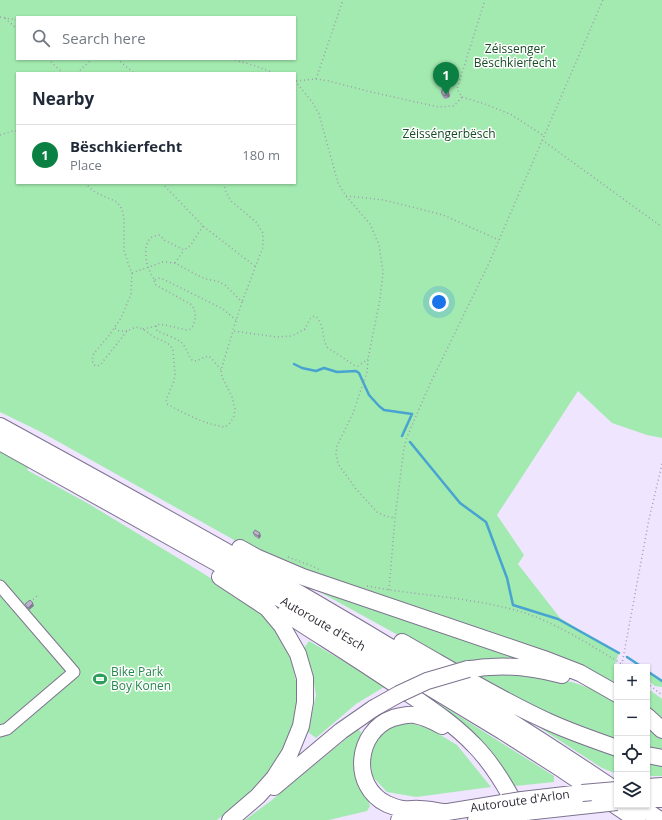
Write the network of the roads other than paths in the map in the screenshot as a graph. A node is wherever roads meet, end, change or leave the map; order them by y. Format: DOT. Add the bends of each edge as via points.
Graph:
graph roads {
  1 [pos="0,426"];
  2 [pos="0,442"];
  3 [pos="76,468"];
  4 [pos="203,539"];
  5 [pos="186,546"];
  6 [pos="0,586"];
  7 [pos="611,691"];
  8 [pos="650,714"];
  9 [pos="650,719"];
  10 [pos="662,724"];
  11 [pos="662,730"];
  12 [pos="0,731"];
  13 [pos="614,747"];
  14 [pos="650,756"];
  15 [pos="662,758"];
  16 [pos="662,786"];
  17 [pos="614,788"];
  18 [pos="614,790"];
  19 [pos="650,796"];
  20 [pos="614,802"];
  21 [pos="650,802"];
  22 [pos="444,812"];
  23 [pos="517,812"];
  24 [pos="231,820"];
  25 [pos="399,820"];
  26 [pos="476,820"];
  27 [pos="637,820"];
  28 [pos="660,820"];
  1 -- 3 [label="highway, Autoroute d'Esch"];
  2 -- 5 [label="highway, Autoroute d'Esch"];
  3 -- 4 [label="highway, Autoroute d'Esch"];
  3 -- 7 [label="highway" via="105,476 256,557 303,577 544,659 580,673"];
  4 -- 13 [label="highway" via="244,555 505,700 581,735"];
  4 -- 17 [label="highway, Autoroute d'Esch" via="354,625 510,720"];
  5 -- 23 [label="highway" via="217,570 375,670 445,719 475,746 492,767 507,789"];
  5 -- 24 [label="highway" via="214,572 267,608 287,632 298,654 305,678 301,726 290,753 274,778"];
  5 -- 27 [label="highway, Autoroute d'Esch" via="348,638 496,727"];
  6 -- 12 [label="lane" via="74,672 7,729"];
  7 -- 24 [label="highway, bridge" via="545,670 518,667 491,666 468,669 427,681 398,694 341,731"];
  8 -- 10 [label="highway"];
  9 -- 11 [label="highway"];
  14 -- 15 [label="highway"];
  16 -- 19 [label="highway"];
  18 -- 23 [label="highway, Autoroute d'Arlon, bridge" via="582,793"];
  20 -- 23 [label="highway, Autoroute d'Arlon, bridge"];
  21 -- 28 [label="highway"];
  22 -- 23 [label="highway, Autoroute d'Arlon"];
  22 -- 23 [label="highway" via="405,809 388,804 380,800 369,788 362,773 362,758 365,744 378,727 394,718 413,714 449,730 487,769"];
  22 -- 25 [label="highway, Autoroute d'Arlon"];
  23 -- 26 [label="highway, Autoroute d'Arlon"];
}
